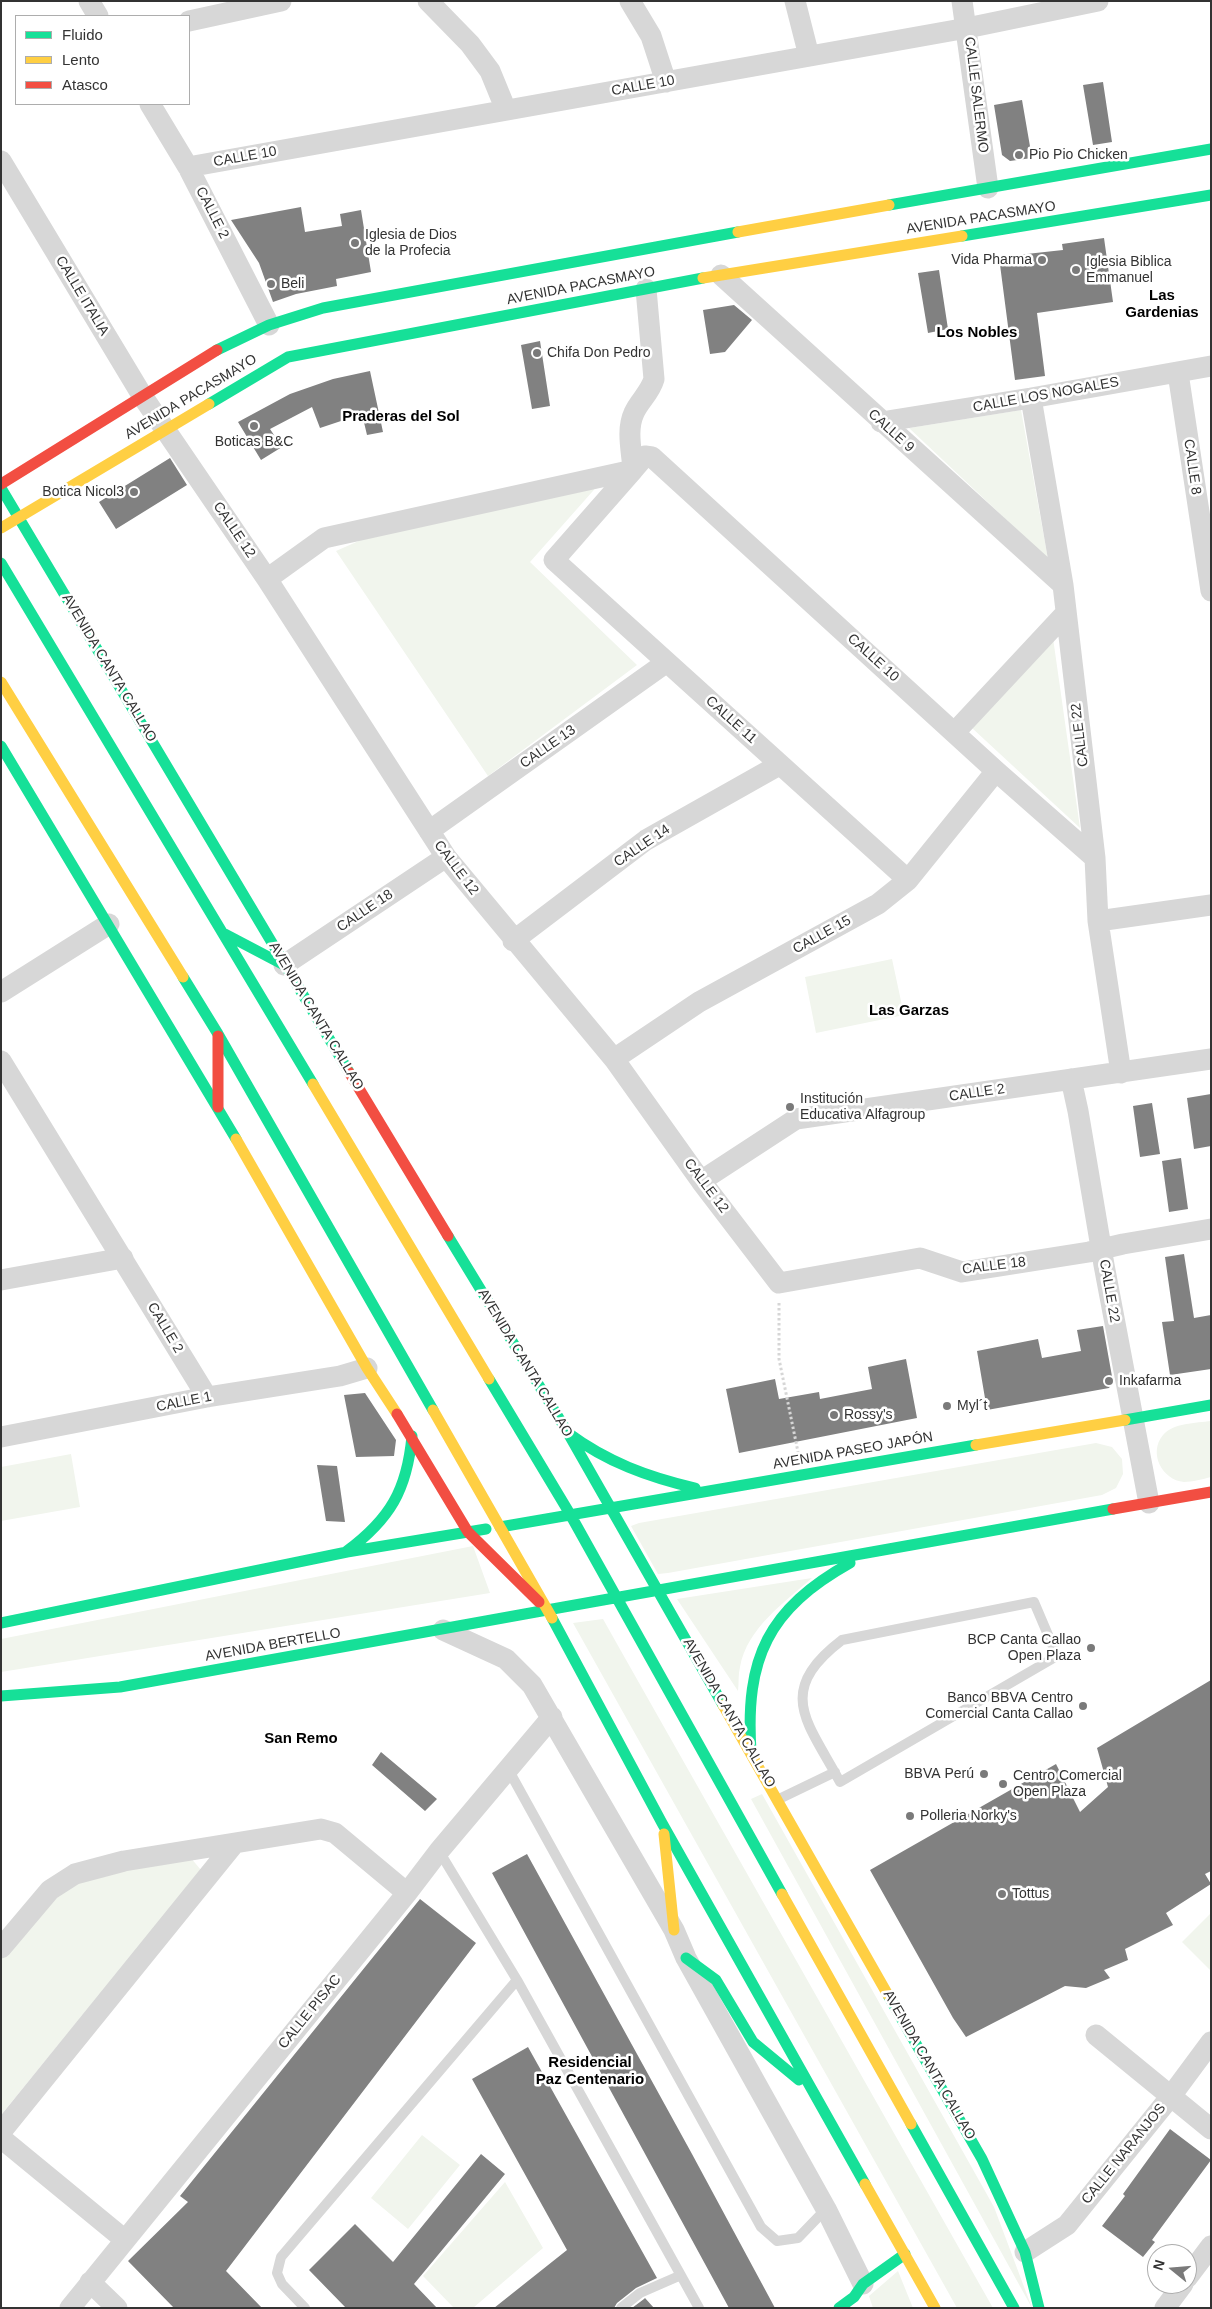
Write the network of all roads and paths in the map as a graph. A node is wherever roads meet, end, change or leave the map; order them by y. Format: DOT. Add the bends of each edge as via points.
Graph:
graph roads {
  1 [pos="89,1"];
  2 [pos="281,1"];
  3 [pos="428,1"];
  4 [pos="630,1"];
  5 [pos="795,1"];
  6 [pos="962,1"];
  7 [pos="1098,1"];
  8 [pos="97,15"];
  9 [pos="190,21"];
  10 [pos="967,28"];
  11 [pos="809,56"];
  12 [pos="666,82"];
  13 [pos="151,105"];
  14 [pos="506,110"];
  15 [pos="1211,149"];
  16 [pos="1,161"];
  17 [pos="188,167"];
  18 [pos="988,188"];
  19 [pos="1211,195"];
  20 [pos="721,275"];
  21 [pos="646,289"];
  22 [pos="269,325"];
  23 [pos="1211,366"];
  24 [pos="1178,373"];
  25 [pos="143,397"];
  26 [pos="1031,398"];
  27 [pos="881,422"];
  28 [pos="166,430"];
  29 [pos="46,457"];
  30 [pos="59,458"];
  31 [pos="633,470"];
  32 [pos="71,475"];
  33 [pos="1,484"];
  34 [pos="1,488"];
  35 [pos="68,488"];
  36 [pos="20,517"];
  37 [pos="1,528"];
  38 [pos="1,563"];
  39 [pos="267,579"];
  40 [pos="1063,586"];
  41 [pos="1211,591"];
  42 [pos="1066,613"];
  43 [pos="667,662"];
  44 [pos="1,682"];
  45 [pos="955,732"];
  46 [pos="1,746"];
  47 [pos="779,765"];
  48 [pos="996,771"];
  49 [pos="429,831"];
  50 [pos="446,857"];
  51 [pos="1095,858"];
  52 [pos="908,880"];
  53 [pos="1211,906"];
  54 [pos="1098,921"];
  55 [pos="109,924"];
  56 [pos="225,934"];
  57 [pos="513,941"];
  58 [pos="284,965"];
  59 [pos="1,992"];
  60 [pos="218,1034"];
  61 [pos="614,1059"];
  62 [pos="1211,1059"];
  63 [pos="1,1061"];
  64 [pos="1121,1073"];
  65 [pos="1071,1079"];
  66 [pos="218,1107"];
  67 [pos="702,1180"];
  68 [pos="1211,1229"];
  69 [pos="1102,1249"];
  70 [pos="123,1258"];
  71 [pos="1,1280"];
  72 [pos="780,1283"];
  73 [pos="367,1368"];
  74 [pos="207,1397"];
  75 [pos="1211,1405"];
  76 [pos="1133,1419"];
  77 [pos="568,1433"];
  78 [pos="412,1436"];
  79 [pos="1,1437"];
  80 [pos="804,1474"];
  81 [pos="706,1491"];
  82 [pos="1211,1492"];
  83 [pos="1149,1503"];
  84 [pos="611,1508"];
  85 [pos="570,1514"];
  86 [pos="500,1527"];
  87 [pos="468,1532"];
  88 [pos="347,1552"];
  89 [pos="872,1553"];
  90 [pos="658,1591"];
  91 [pos="617,1598"];
  92 [pos="548,1610"];
  93 [pos="1,1623"];
  94 [pos="443,1630"];
  95 [pos="1,1696"];
  96 [pos="552,1717"];
  97 [pos="751,1751"];
  98 [pos="508,1769"];
  99 [pos="835,1772"];
  100 [pos="778,1800"];
  101 [pos="662,1823"];
  102 [pos="234,1844"];
  103 [pos="438,1850"];
  104 [pos="407,1893"];
  105 [pos="674,1930"];
  106 [pos="1,1948"];
  107 [pos="686,1958"];
  108 [pos="517,1980"];
  109 [pos="1096,2035"];
  110 [pos="1211,2042"];
  111 [pos="812,2092"];
  112 [pos="1171,2096"];
  113 [pos="1211,2129"];
  114 [pos="1,2132"];
  115 [pos="1,2138"];
  116 [pos="826,2209"];
  117 [pos="125,2240"];
  118 [pos="1211,2246"];
  119 [pos="1025,2252"];
  120 [pos="905,2254"];
  121 [pos="1197,2265"];
  122 [pos="679,2276"];
  123 [pos="90,2282"];
  124 [pos="1176,2294"];
  125 [pos="854,2299"];
  126 [pos="70,2308"];
  127 [pos="117,2308"];
  128 [pos="305,2308"];
  129 [pos="621,2308"];
  130 [pos="698,2308"];
  131 [pos="935,2308"];
  132 [pos="1014,2308"];
  133 [pos="1039,2308"];
  134 [pos="1165,2308"];
  1 -- 8 [label="street"];
  2 -- 9 [label="street"];
  3 -- 14 [label="street" via="470,44 490,72"];
  4 -- 12 [label="street" via="651,36"];
  5 -- 11 [label="street"];
  6 -- 10 [label="street, CALLE SALERMO"];
  7 -- 10 [label="street, CALLE 10"];
  10 -- 11 [label="street, CALLE 10"];
  10 -- 18 [label="street, CALLE SALERMO"];
  11 -- 12 [label="street, CALLE 10"];
  12 -- 14 [label="street, CALLE 10"];
  13 -- 17 [label="street, CALLE 2"];
  14 -- 17 [label="street, CALLE 10"];
  15 -- 18 [label="main road, AVENIDA PACASMAYO"];
  16 -- 25 [label="street, CALLE ITALIA"];
  17 -- 22 [label="street, CALLE 2"];
  18 -- 22 [label="main road, AVENIDA PACASMAYO" via="521,270 323,308"];
  19 -- 20 [label="main road, AVENIDA PACASMAYO"];
  20 -- 21 [label="main road, AVENIDA PACASMAYO"];
  20 -- 27 [label="street, CALLE 9"];
  21 -- 28 [label="main road, AVENIDA PACASMAYO" via="288,357"];
  21 -- 31 [label="street" via="654,379 634,412 630,426"];
  22 -- 25 [label="main road, AVENIDA PACASMAYO" via="206,354"];
  23 -- 24 [label="street, CALLE LOS NOGALES"];
  24 -- 26 [label="street, CALLE LOS NOGALES"];
  24 -- 41 [label="street, CALLE 8"];
  25 -- 28 [label="street, CALLE ITALIA"];
  25 -- 29 [label="main road, AVENIDA PACASMAYO"];
  26 -- 27 [label="street, CALLE LOS NOGALES"];
  26 -- 40 [label="street, CALLE 22"];
  27 -- 40 [label="street, CALLE 9"];
  28 -- 35 [label="main road, AVENIDA PACASMAYO"];
  28 -- 39 [label="street, CALLE 12"];
  29 -- 30 [label="main road"];
  29 -- 33 [label="main road, AVENIDA PACASMAYO"];
  31 -- 39 [label="street" via="324,538"];
  31 -- 43 [label="street, CALLE 11" via="554,560"];
  31 -- 45 [label="street, CALLE 10" via="645,456 652,457"];
  32 -- 35 [label="main road"];
  34 -- 36 [label="main road, AVENIDA CANTA CALLAO"];
  35 -- 36 [label="main road, AVENIDA PACASMAYO"];
  36 -- 37 [label="main road, AVENIDA PACASMAYO"];
  36 -- 58 [label="main road, AVENIDA CANTA CALLAO"];
  38 -- 56 [label="main road"];
  39 -- 49 [label="street, CALLE 12"];
  40 -- 42 [label="street, CALLE 22"];
  42 -- 45 [label="street"];
  42 -- 51 [label="street, CALLE 22"];
  43 -- 47 [label="street, CALLE 11"];
  43 -- 49 [label="street, CALLE 13"];
  44 -- 60 [label="main road"];
  45 -- 48 [label="street, CALLE 10"];
  46 -- 55 [label="main road"];
  47 -- 52 [label="street, CALLE 11"];
  47 -- 57 [label="street, CALLE 14" via="646,840"];
  48 -- 51 [label="street, CALLE 10"];
  48 -- 52 [label="street, CALLE 15"];
  49 -- 50 [label="street, CALLE 12"];
  50 -- 57 [label="street, CALLE 12"];
  50 -- 58 [label="street, CALLE 18"];
  51 -- 54 [label="street, CALLE 22"];
  52 -- 61 [label="street, CALLE 15" via="878,904 699,1002"];
  53 -- 54 [label="street"];
  54 -- 64 [label="street, CALLE 22"];
  55 -- 59 [label="street"];
  55 -- 66 [label="main road"];
  56 -- 58 [label="main road"];
  56 -- 85 [label="main road"];
  57 -- 61 [label="street, CALLE 12"];
  58 -- 77 [label="main road, AVENIDA CANTA CALLAO"];
  60 -- 66 [label="main road"];
  60 -- 86 [label="main road"];
  61 -- 67 [label="street, CALLE 12"];
  62 -- 64 [label="street, CALLE 2"];
  63 -- 70 [label="street, CALLE 2"];
  64 -- 65 [label="street, CALLE 2"];
  65 -- 67 [label="street, CALLE 2" via="796,1119"];
  65 -- 69 [label="street, CALLE 22"];
  66 -- 73 [label="main road"];
  67 -- 72 [label="street, CALLE 12"];
  68 -- 69 [label="street, CALLE 18"];
  69 -- 72 [label="street, CALLE 18" via="962,1272 920,1258"];
  69 -- 76 [label="street, CALLE 22"];
  70 -- 71 [label="street"];
  70 -- 74 [label="street, CALLE 2"];
  72 -- 80 [label="path" via="779,1359"];
  73 -- 74 [label="street, CALLE 1" via="340,1376"];
  73 -- 78 [label="main road"];
  74 -- 79 [label="street, CALLE 1"];
  75 -- 76 [label="main road, AVENIDA PASEO JAPÓN"];
  76 -- 80 [label="main road, AVENIDA PASEO JAPÓN"];
  76 -- 83 [label="street, CALLE 22"];
  77 -- 81 [label="main road" via="601,1456 630,1470"];
  77 -- 84 [label="main road, AVENIDA CANTA CALLAO"];
  78 -- 87 [label="main road"];
  78 -- 88 [label="main road" via="409,1465 396,1501 383,1521"];
  80 -- 81 [label="main road, AVENIDA PASEO JAPÓN"];
  81 -- 84 [label="main road, AVENIDA PASEO JAPÓN"];
  82 -- 83 [label="main road"];
  83 -- 89 [label="main road"];
  84 -- 85 [label="main road, AVENIDA PASEO JAPÓN"];
  84 -- 90 [label="main road, AVENIDA CANTA CALLAO"];
  85 -- 86 [label="main road, AVENIDA PASEO JAPÓN"];
  85 -- 91 [label="main road"];
  86 -- 87 [label="main road"];
  86 -- 92 [label="main road"];
  87 -- 88 [label="main road"];
  87 -- 92 [label="main road"];
  88 -- 93 [label="main road"];
  89 -- 90 [label="main road"];
  89 -- 97 [label="main road" via="839,1568 808,1588 783,1613 754,1669 748,1696 747,1724"];
  90 -- 91 [label="main road"];
  90 -- 97 [label="main road, AVENIDA CANTA CALLAO"];
  91 -- 92 [label="main road"];
  91 -- 132 [label="main road"];
  92 -- 94 [label="main road, AVENIDA BERTELLO"];
  92 -- 101 [label="main road"];
  94 -- 95 [label="main road, AVENIDA BERTELLO" via="120,1687"];
  94 -- 96 [label="street" via="506,1659 532,1685"];
  96 -- 98 [label="street, CALLE PISAC"];
  96 -- 105 [label="street"];
  97 -- 100 [label="main road, AVENIDA CANTA CALLAO"];
  98 -- 103 [label="street, CALLE PISAC"];
  98 -- 116 [label="lane" via="761,2227 777,2240 798,2238"];
  99 -- 99 [label="lane" via="808,1725 802,1704 804,1686 811,1669 825,1653 842,1640 1034,1602 1057,1656 840,1782"];
  99 -- 100 [label="lane"];
  100 -- 119 [label="main road, AVENIDA CANTA CALLAO" via="982,2159"];
  101 -- 105 [label="main road"];
  101 -- 111 [label="main road"];
  102 -- 104 [label="street" via="328,1830"];
  102 -- 106 [label="street" via="124,1861 74,1874 50,1890"];
  102 -- 114 [label="street"];
  103 -- 104 [label="street, CALLE PISAC"];
  103 -- 108 [label="lane"];
  104 -- 117 [label="street, CALLE PISAC"];
  105 -- 107 [label="street"];
  107 -- 111 [label="main road" via="716,1980 753,2042"];
  107 -- 116 [label="street"];
  108 -- 122 [label="lane"];
  108 -- 128 [label="lane" via="281,2258 277,2272 282,2284"];
  109 -- 112 [label="street"];
  110 -- 112 [label="street, CALLE NARANJOS"];
  111 -- 120 [label="main road"];
  112 -- 113 [label="street"];
  112 -- 119 [label="street, CALLE NARANJOS" via="1067,2226"];
  115 -- 117 [label="street"];
  116 -- 125 [label="street"];
  117 -- 123 [label="street, CALLE PISAC"];
  118 -- 121 [label="street"];
  119 -- 133 [label="main road, AVENIDA CANTA CALLAO"];
  120 -- 125 [label="main road"];
  120 -- 131 [label="main road"];
  122 -- 129 [label="lane" via="640,2292"];
  122 -- 130 [label="lane"];
  123 -- 126 [label="street, CALLE PISAC"];
  123 -- 127 [label="street"];
  124 -- 134 [label="street"];
}
